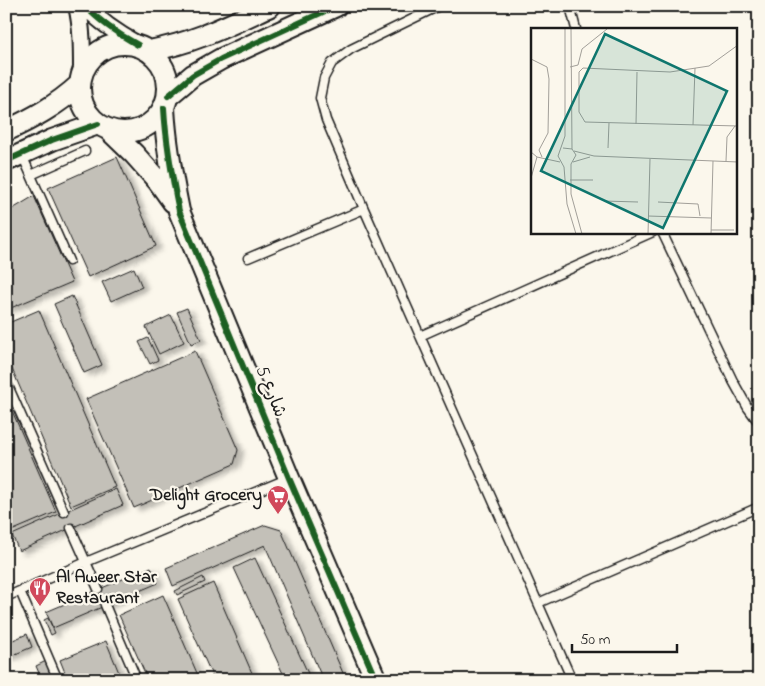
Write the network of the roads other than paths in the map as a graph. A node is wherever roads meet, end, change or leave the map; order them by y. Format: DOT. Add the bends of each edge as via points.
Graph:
graph roads {
  1 [pos="77,6"];
  2 [pos="85,6"];
  3 [pos="270,6"];
  4 [pos="336,6"];
  5 [pos="439,6"];
  6 [pos="570,6"];
  7 [pos="576,28"];
  8 [pos="143,48"];
  9 [pos="81,78"];
  10 [pos="166,102"];
  11 [pos="103,127"];
  12 [pos="6,132"];
  13 [pos="85,151"];
  14 [pos="14,157"];
  15 [pos="31,175"];
  16 [pos="364,209"];
  17 [pos="179,211"];
  18 [pos="649,234"];
  19 [pos="663,234"];
  20 [pos="248,258"];
  21 [pos="69,261"];
  22 [pos="420,336"];
  23 [pos="6,381"];
  24 [pos="759,423"];
  25 [pos="289,478"];
  26 [pos="759,507"];
  27 [pos="64,512"];
  28 [pos="71,528"];
  29 [pos="86,562"];
  30 [pos="98,589"];
  31 [pos="20,591"];
  32 [pos="6,597"];
  33 [pos="538,603"];
  34 [pos="105,605"];
  35 [pos="58,680"];
  36 [pos="137,680"];
  37 [pos="376,680"];
  38 [pos="572,680"];
  1 -- 9 [label="street" via="82,45"];
  2 -- 8 [label="street" via="120,35"];
  3 -- 8 [label="street" via="195,40 164,48"];
  4 -- 10 [label="street" via="207,67 193,75"];
  5 -- 16 [label="lane" via="351,49 332,63 324,78 320,98 326,120"];
  6 -- 7 [label="lane"];
  8 -- 9 [label="street" via="121,43 105,47 92,56"];
  8 -- 10 [label="street" via="161,63 167,79"];
  9 -- 11 [label="street" via="81,100 87,114"];
  9 -- 12 [label="street" via="66,97"];
  10 -- 11 [label="street" via="146,127 120,132"];
  10 -- 17 [label="street, شارع 5" via="168,151"];
  11 -- 14 [label="street" via="52,140"];
  11 -- 17 [label="street, شارع 5" via="134,154"];
  13 -- 15 [label="lane"];
  14 -- 15 [label="lane"];
  15 -- 21 [label="lane"];
  16 -- 20 [label="lane"];
  16 -- 22 [label="lane"];
  17 -- 25 [label="street, شارع 5"];
  18 -- 22 [label="lane"];
  19 -- 24 [label="lane" via="733,380"];
  22 -- 33 [label="lane"];
  23 -- 27 [label="lane"];
  25 -- 29 [label="lane"];
  25 -- 37 [label="street, شارع 5"];
  26 -- 33 [label="lane"];
  28 -- 29 [label="lane"];
  29 -- 30 [label="lane"];
  29 -- 31 [label="lane"];
  31 -- 32 [label="lane"];
  31 -- 35 [label="lane"];
  33 -- 38 [label="lane"];
  34 -- 36 [label="lane"];
}
